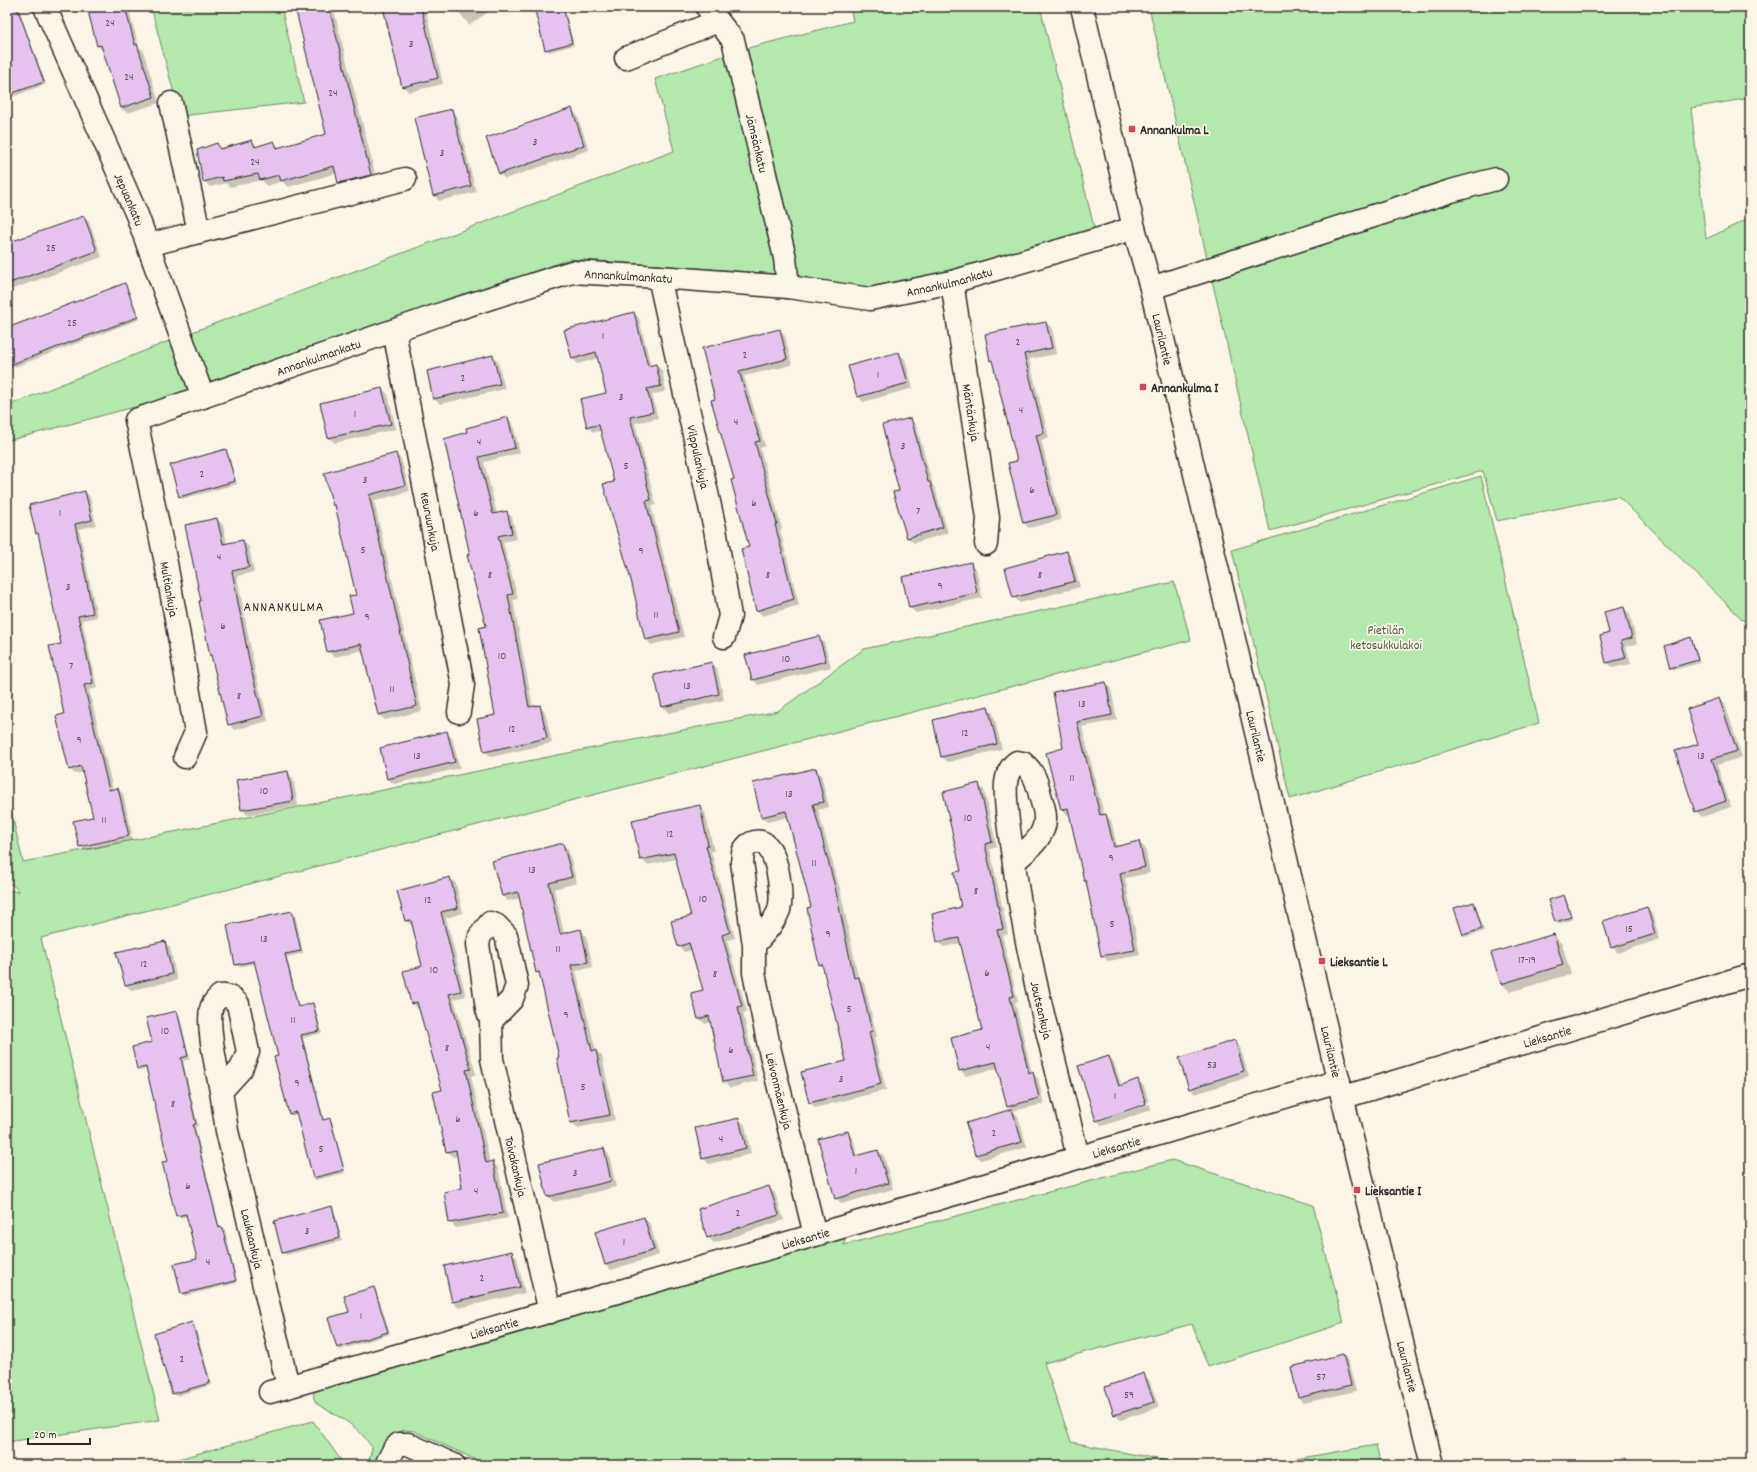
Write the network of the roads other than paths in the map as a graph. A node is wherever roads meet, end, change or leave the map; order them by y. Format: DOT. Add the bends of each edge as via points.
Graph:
graph roads {
  1 [pos="45,7"];
  2 [pos="1082,7"];
  3 [pos="712,14"];
  4 [pos="626,58"];
  5 [pos="171,103"];
  6 [pos="405,178"];
  7 [pos="1496,179"];
  8 [pos="1134,228"];
  9 [pos="199,232"];
  10 [pos="148,245"];
  11 [pos="659,277"];
  12 [pos="952,282"];
  13 [pos="788,287"];
  14 [pos="1151,288"];
  15 [pos="394,331"];
  16 [pos="204,396"];
  17 [pos="136,420"];
  18 [pos="986,544"];
  19 [pos="724,637"];
  20 [pos="459,712"];
  21 [pos="184,757"];
  22 [pos="1014,862"];
  23 [pos="754,945"];
  24 [pos="1750,975"];
  25 [pos="491,1021"];
  26 [pos="1342,1089"];
  27 [pos="221,1091"];
  28 [pos="1078,1157"];
  29 [pos="815,1235"];
  30 [pos="550,1312"];
  31 [pos="279,1389"];
  32 [pos="386,1465"];
  33 [pos="454,1465"];
  34 [pos="1432,1465"];
  1 -- 10 [label="street, Jepuankatu"];
  2 -- 8 [label="street, Laurilantie"];
  3 -- 4 [label="street"];
  3 -- 13 [label="street, Jämsänkatu" via="733,40 785,258"];
  5 -- 9 [label="street"];
  6 -- 9 [label="street"];
  7 -- 14 [label="street" via="1451,191"];
  8 -- 12 [label="street, Annankulmankatu"];
  8 -- 14 [label="street, Laurilantie"];
  9 -- 10 [label="street"];
  10 -- 16 [label="street, Jepuankatu"];
  11 -- 13 [label="street, Annankulmankatu"];
  11 -- 15 [label="street, Annankulmankatu" via="572,272"];
  11 -- 19 [label="street, Vilppulankuja" via="715,529 730,616"];
  12 -- 13 [label="street, Annankulmankatu" via="870,299"];
  12 -- 18 [label="street, Mäntänkuja" via="988,518"];
  14 -- 26 [label="street, Laurilantie"];
  15 -- 16 [label="street, Annankulmankatu"];
  15 -- 20 [label="street, Keuruunkuja" via="463,686"];
  16 -- 17 [label="street, Annankulmankatu"];
  17 -- 21 [label="street, Multiankuja" via="166,563 196,732"];
  22 -- 28 [label="street, Joutsankuja" via="1026,939"];
  23 -- 29 [label="street, Leivonmäenkuja" via="754,973 770,1051"];
  24 -- 26 [label="street, Lieksantie"];
  25 -- 30 [label="street, Toivakankuja" via="492,1059"];
  26 -- 28 [label="street, Lieksantie"];
  26 -- 34 [label="street, Laurilantie"];
  27 -- 31 [label="street, Laukaankuja" via="226,1131"];
  28 -- 29 [label="street, Lieksantie"];
  29 -- 30 [label="street, Lieksantie"];
  30 -- 31 [label="street, Lieksantie"];
  32 -- 33 [label="street" via="399,1444 408,1444"];
}
